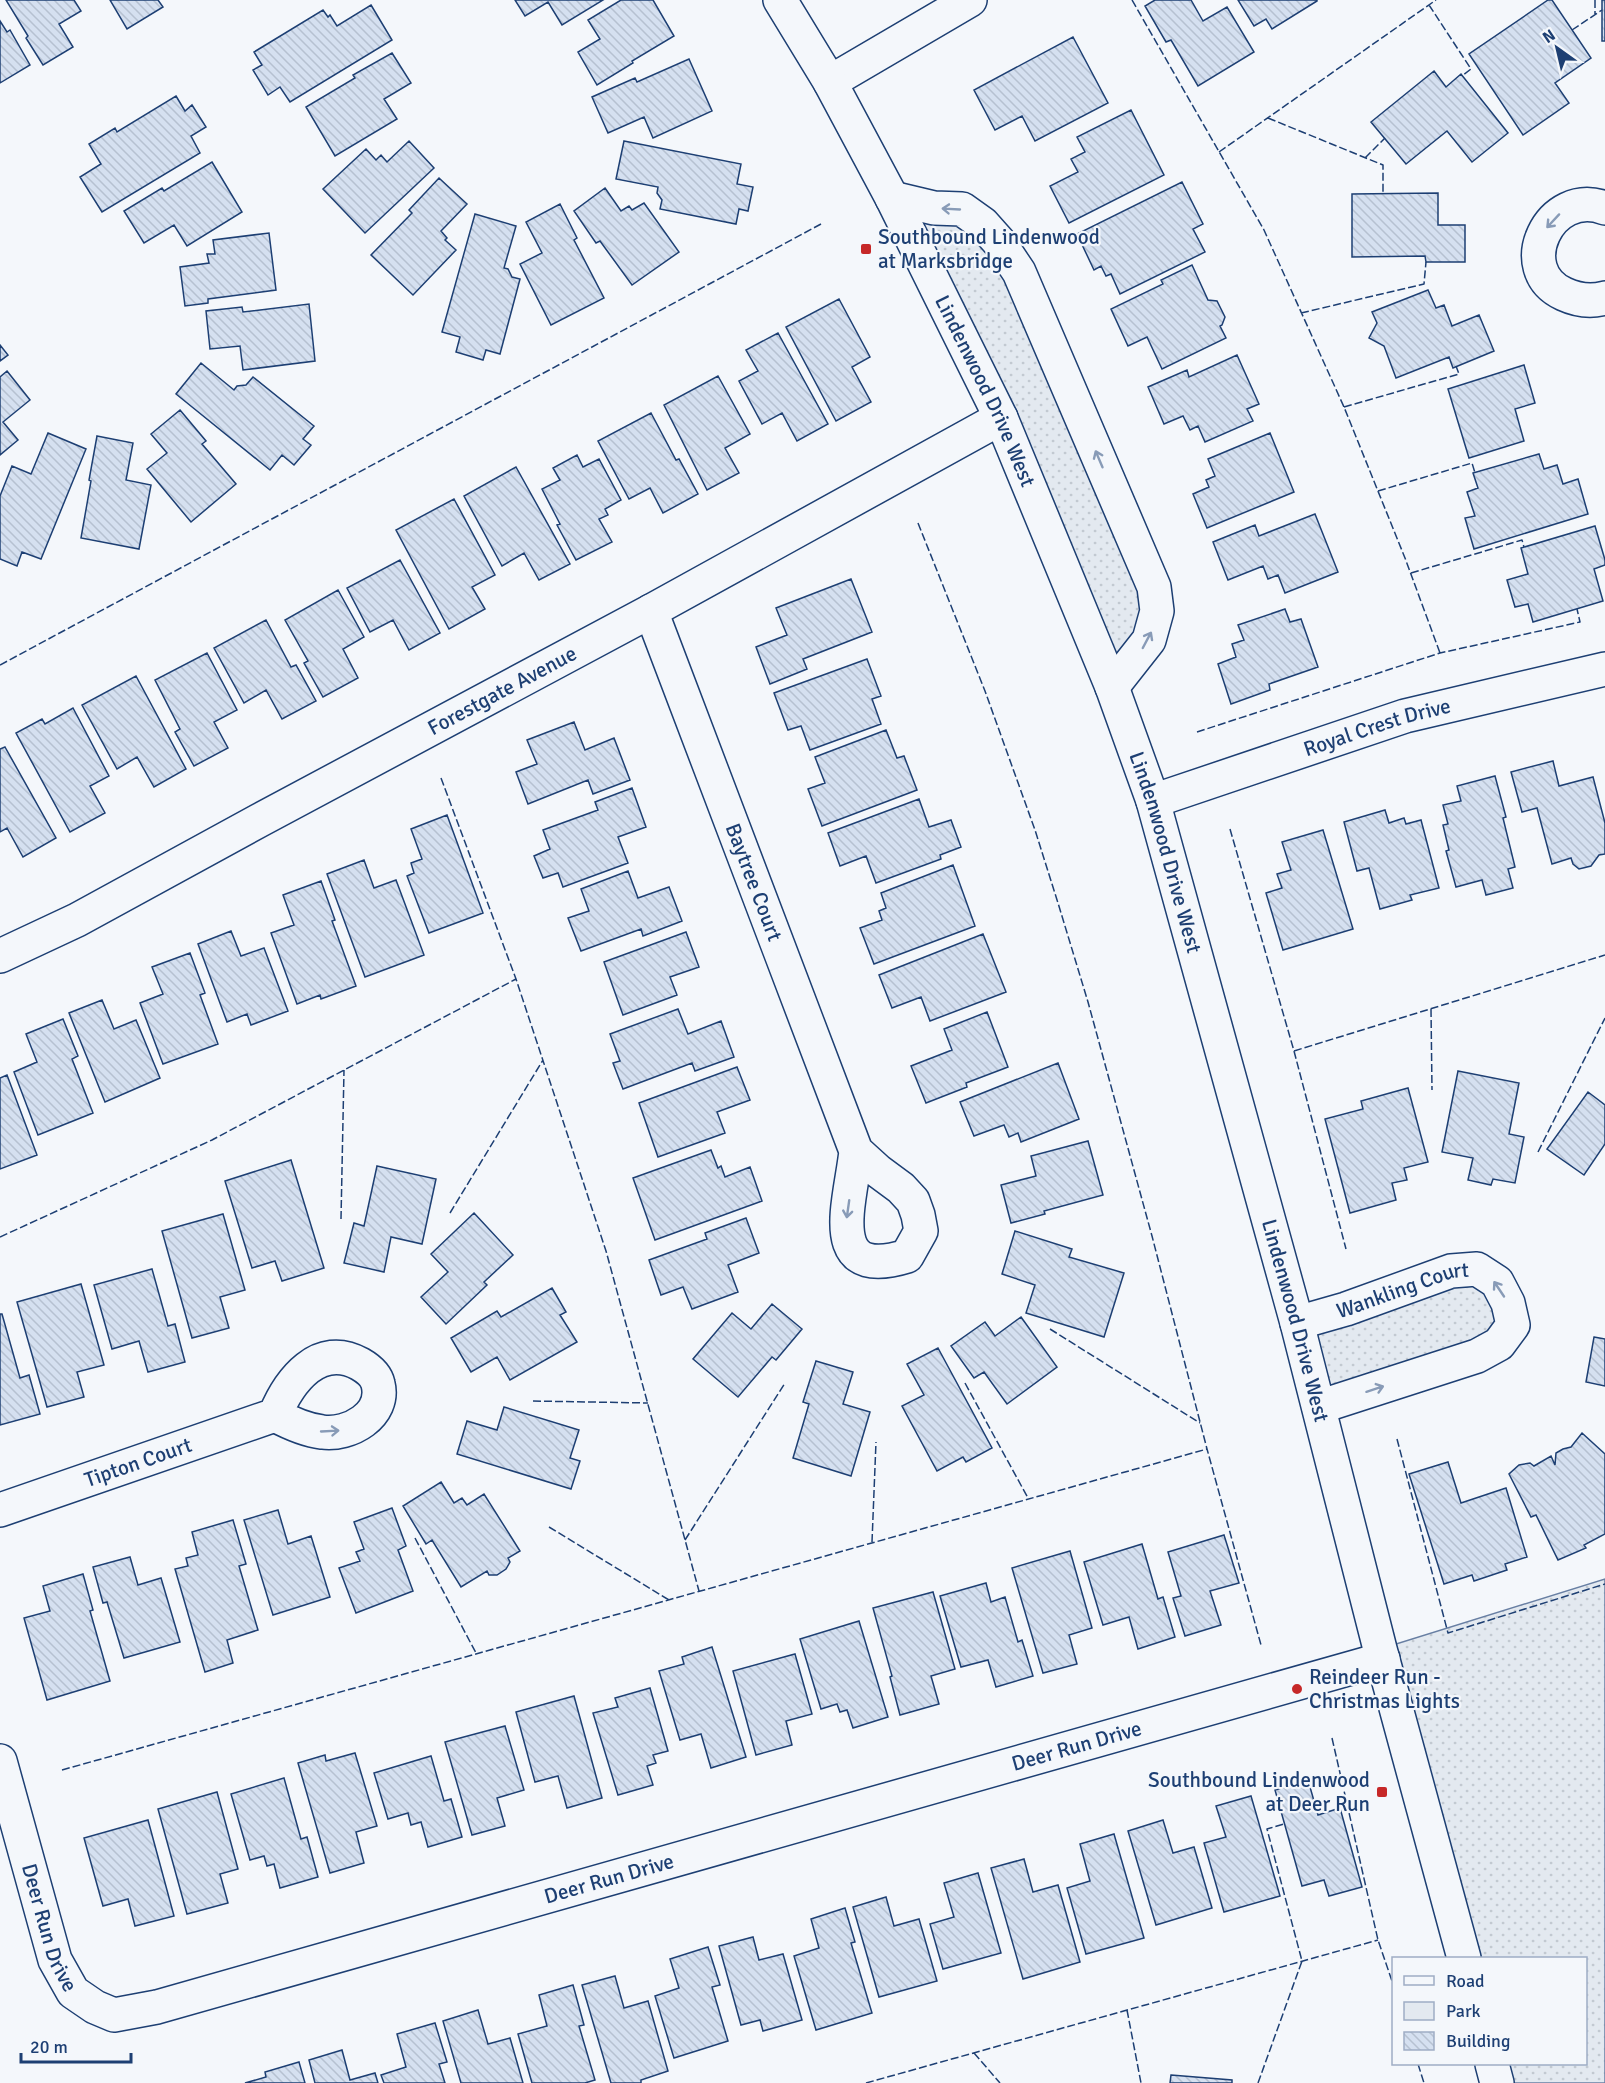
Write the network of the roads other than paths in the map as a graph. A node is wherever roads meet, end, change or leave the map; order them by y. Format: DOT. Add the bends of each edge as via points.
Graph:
graph roads {
  1 [pos="780,0"];
  2 [pos="970,0"];
  3 [pos="830,82"];
  4 [pos="892,198"];
  5 [pos="1605,208"];
  6 [pos="1604,301"];
  7 [pos="1001,418"];
  8 [pos="651,611"];
  9 [pos="1605,669"];
  10 [pos="1112,687"];
  11 [pos="1153,801"];
  12 [pos="0,956"];
  13 [pos="856,1152"];
  14 [pos="1297,1323"];
  15 [pos="1319,1407"];
  16 [pos="275,1415"];
  17 [pos="0,1510"];
  18 [pos="1383,1659"];
  19 [pos="0,1761"];
  20 [pos="1463,1957"];
  21 [pos="1492,2065"];
  22 [pos="1497,2083"];
  1 -- 3 [label="street, Lindenwood Drive West"];
  2 -- 3 [label="street"];
  3 -- 4 [label="street, Lindenwood Drive West"];
  4 -- 7 [label="street, Lindenwood Drive West"];
  10 -- 4 [label="street, one-way" via="1149,640 1157,611 1154,587 1019,272 983,224 962,209 934,208"];
  5 -- 6 [label="street, one-way" via="1578,204 1566,209 1548,224 1539,245 1542,271 1557,291 1577,300"];
  7 -- 8 [label="street, Forestgate Avenue"];
  7 -- 10 [label="street, Lindenwood Drive West"];
  8 -- 12 [label="street, Forestgate Avenue" via="77,920"];
  8 -- 13 [label="street, Baytree Court"];
  9 -- 11 [label="street, Royal Crest Drive" via="1405,716"];
  10 -- 11 [label="street, Lindenwood Drive West"];
  11 -- 14 [label="street, Lindenwood Drive West"];
  14 -- 15 [label="street, Lindenwood Drive West"];
  15 -- 14 [label="street, Wankling Court, one-way" via="1477,1356 1499,1344 1512,1325 1508,1303 1497,1282 1477,1269 1451,1271"];
  15 -- 18 [label="street, Lindenwood Drive West"];
  16 -- 17 [label="street, Tipton Court"];
  18 -- 19 [label="street, Deer Run Drive" via="157,2007 114,2015 73,1992 55,1960"];
  18 -- 20 [label="street, Lindenwood Drive West"];
  21 -- 22 [label="street"];
}
